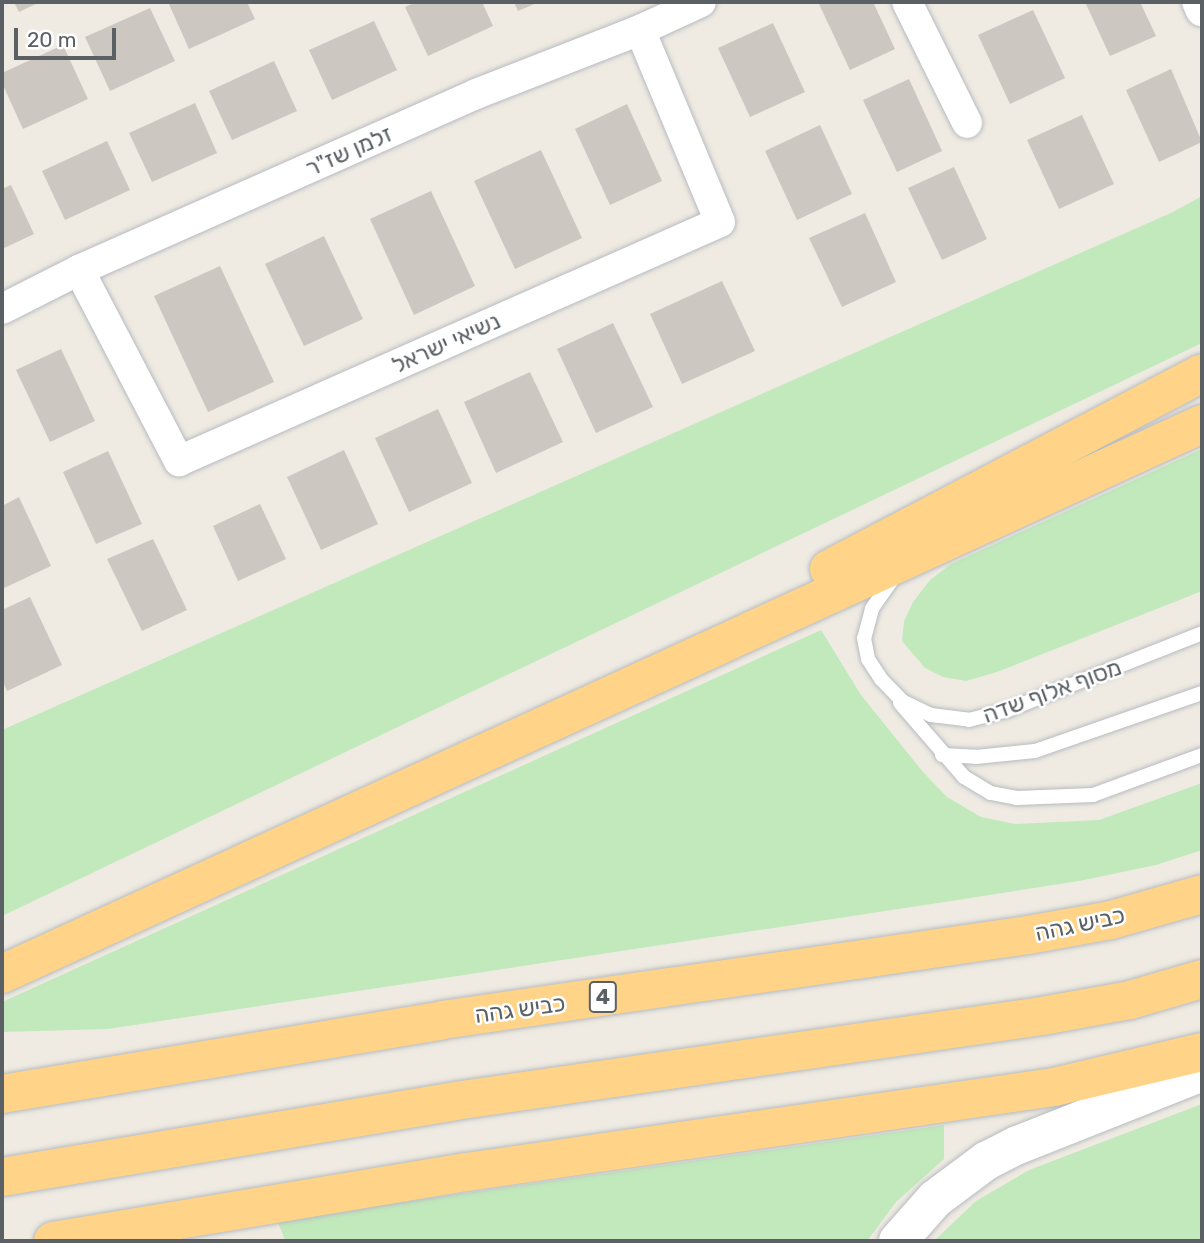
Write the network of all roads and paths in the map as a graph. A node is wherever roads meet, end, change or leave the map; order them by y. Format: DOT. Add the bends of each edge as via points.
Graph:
graph roads {
  1 [pos="701,2"];
  2 [pos="907,2"];
  3 [pos="640,30"];
  4 [pos="967,123"];
  5 [pos="79,270"];
  6 [pos="2,309"];
  7 [pos="1202,373"];
  8 [pos="1202,424"];
  9 [pos="911,558"];
  10 [pos="1202,633"];
  11 [pos="881,679"];
  12 [pos="1202,692"];
  13 [pos="942,755"];
  14 [pos="1202,755"];
  15 [pos="431,777"];
  16 [pos="1202,894"];
  17 [pos="2,974"];
  18 [pos="1202,979"];
  19 [pos="1202,1052"];
  20 [pos="1202,1072"];
  21 [pos="2,1094"];
  22 [pos="2,1177"];
  23 [pos="53,1241"];
  24 [pos="898,1241"];
  1 -- 3 [label="street, זלמן שז\"ר"];
  2 -- 4 [label="street"];
  3 -- 5 [label="street, זלמן שז\"ר" via="476,94"];
  3 -- 5 [label="street, נשיאי ישראל" via="720,222 179,461"];
  5 -- 6 [label="street, זלמן שז\"ר"];
  7 -- 15 [label="highway"];
  8 -- 9 [label="highway"];
  9 -- 11 [label="lane, מסוף אלוף שדה" via="882,591 864,638 868,659"];
  9 -- 15 [label="highway"];
  10 -- 11 [label="lane, מסוף אלוף שדה" via="1009,710 969,720 931,715 902,701"];
  11 -- 13 [label="lane"];
  12 -- 13 [label="lane" via="1035,751"];
  13 -- 14 [label="lane" via="964,777 991,793 1017,798 1093,795"];
  15 -- 17 [label="highway"];
  16 -- 21 [label="highway, כביש גהה / 4" via="1111,920 1028,935 442,1020"];
  18 -- 22 [label="highway" via="1130,1000 1042,1016 455,1101"];
  19 -- 23 [label="highway" via="1054,1087 467,1172"];
  20 -- 24 [label="main road" via="986,1161 935,1199"];
}
